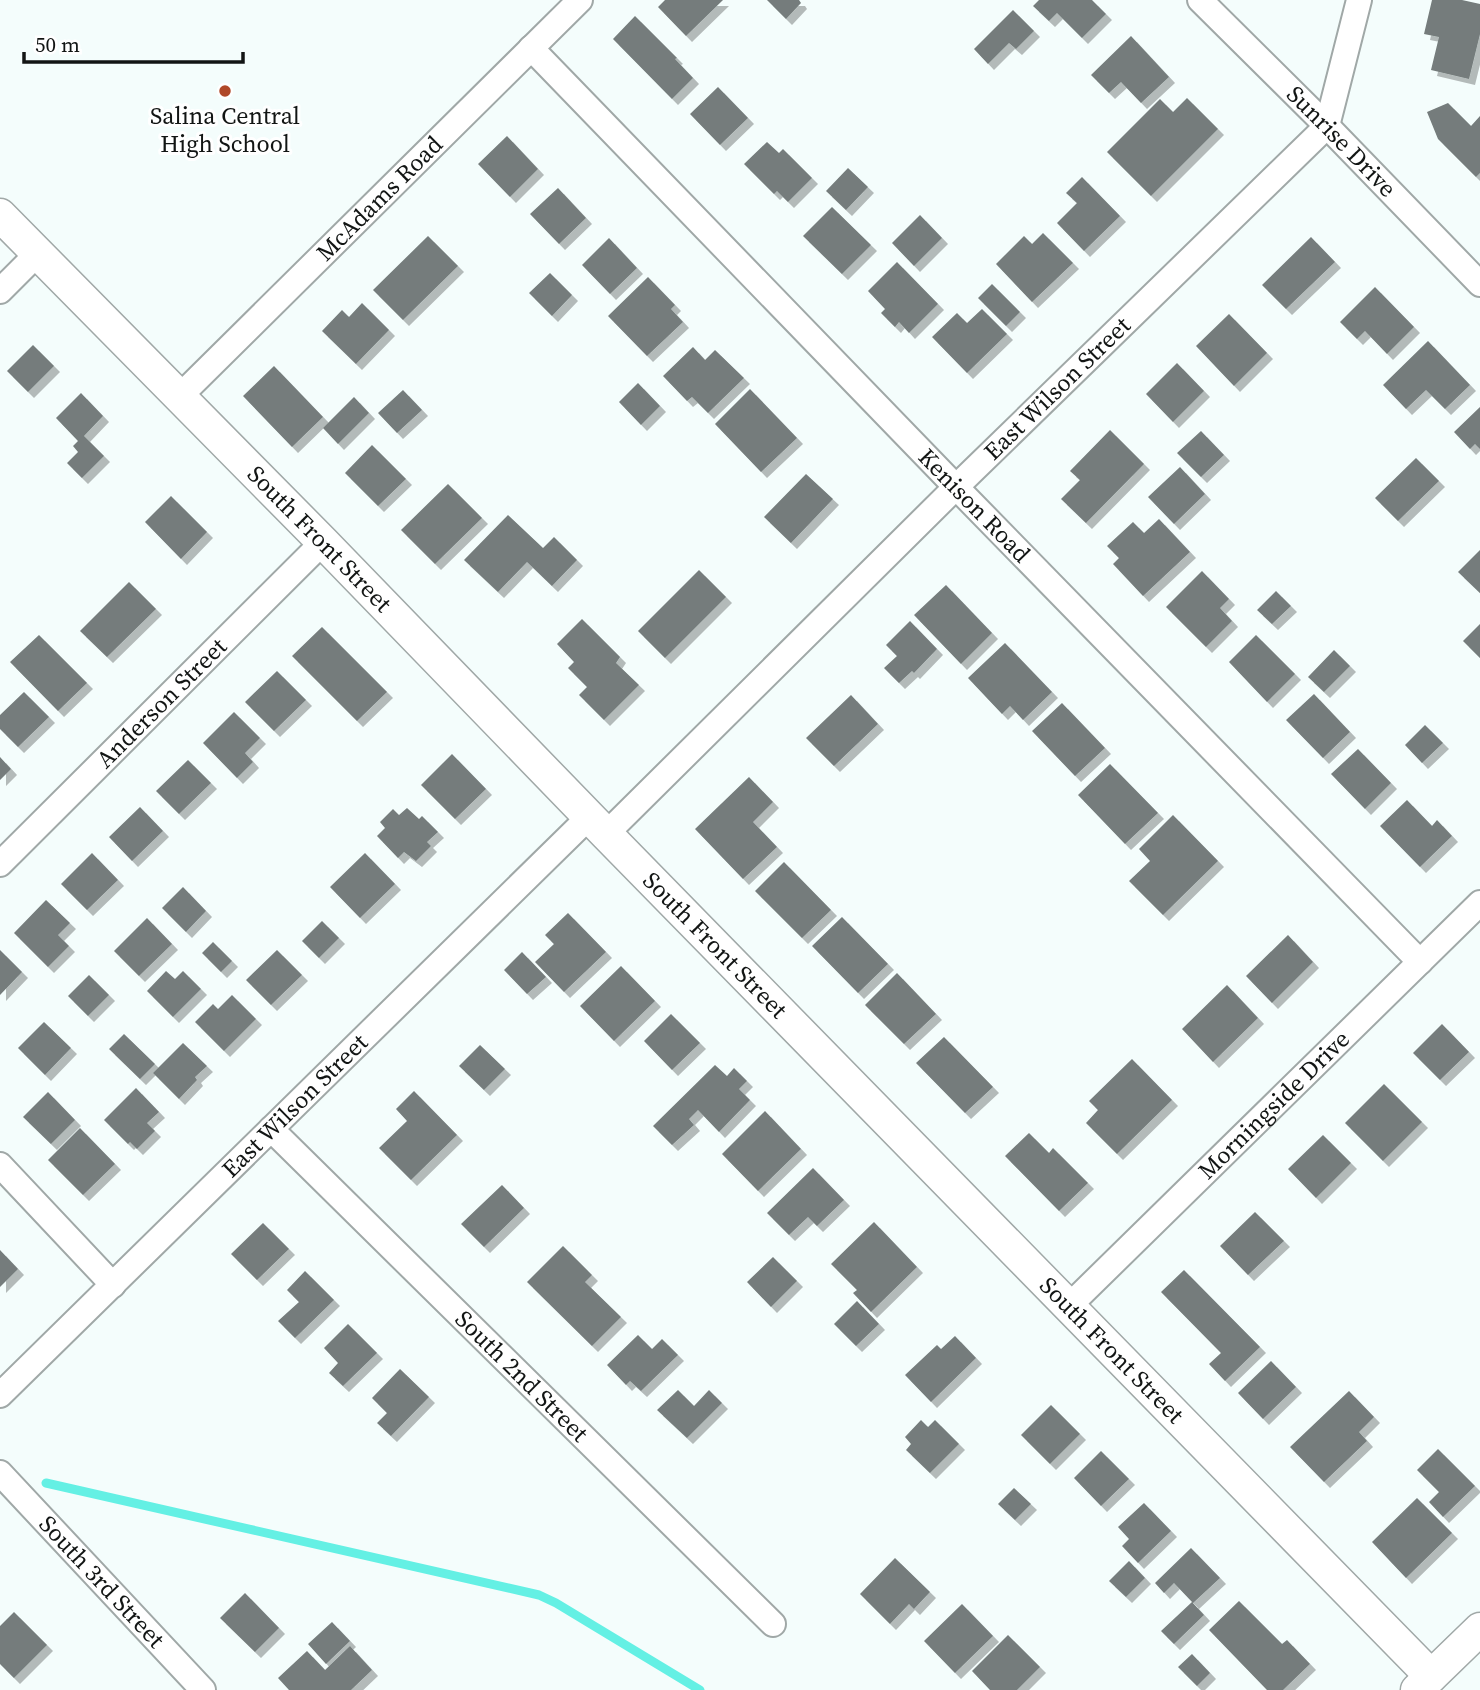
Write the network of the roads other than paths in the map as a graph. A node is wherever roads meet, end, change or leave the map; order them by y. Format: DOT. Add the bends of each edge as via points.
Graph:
graph roads {
  1 [pos="580,0"];
  2 [pos="1200,0"];
  3 [pos="1359,0"];
  4 [pos="531,48"];
  5 [pos="1327,126"];
  6 [pos="0,215"];
  7 [pos="38,253"];
  8 [pos="1480,284"];
  9 [pos="0,291"];
  10 [pos="179,397"];
  11 [pos="956,487"];
  12 [pos="323,542"];
  13 [pos="598,826"];
  14 [pos="0,864"];
  15 [pos="1480,903"];
  16 [pos="1420,962"];
  17 [pos="271,1129"];
  18 [pos="0,1165"];
  19 [pos="113,1285"];
  20 [pos="1069,1306"];
  21 [pos="0,1395"];
  22 [pos="0,1473"];
  23 [pos="773,1624"];
  24 [pos="1480,1629"];
  25 [pos="1424,1683"];
  26 [pos="203,1690"];
  1 -- 4 [label="street, McAdams Road"];
  2 -- 5 [label="street, Sunrise Drive"];
  3 -- 5 [label="street"];
  4 -- 10 [label="street, McAdams Road"];
  4 -- 11 [label="street, Kenison Road"];
  5 -- 8 [label="street, Sunrise Drive"];
  5 -- 11 [label="street, East Wilson Street"];
  6 -- 7 [label="street, South Front Street"];
  7 -- 9 [label="street"];
  7 -- 10 [label="street, South Front Street"];
  10 -- 12 [label="street, South Front Street"];
  11 -- 13 [label="street, East Wilson Street"];
  11 -- 16 [label="street, Kenison Road"];
  12 -- 13 [label="street, South Front Street"];
  12 -- 14 [label="street, Anderson Street"];
  13 -- 17 [label="street, East Wilson Street"];
  13 -- 20 [label="street, South Front Street"];
  15 -- 16 [label="street, Morningside Drive"];
  16 -- 20 [label="street, Morningside Drive"];
  17 -- 19 [label="street, East Wilson Street"];
  17 -- 23 [label="street, South 2nd Street"];
  18 -- 19 [label="street"];
  19 -- 21 [label="street, East Wilson Street"];
  20 -- 25 [label="street, South Front Street"];
  22 -- 26 [label="street, South 3rd Street"];
  24 -- 25 [label="street"];
}
